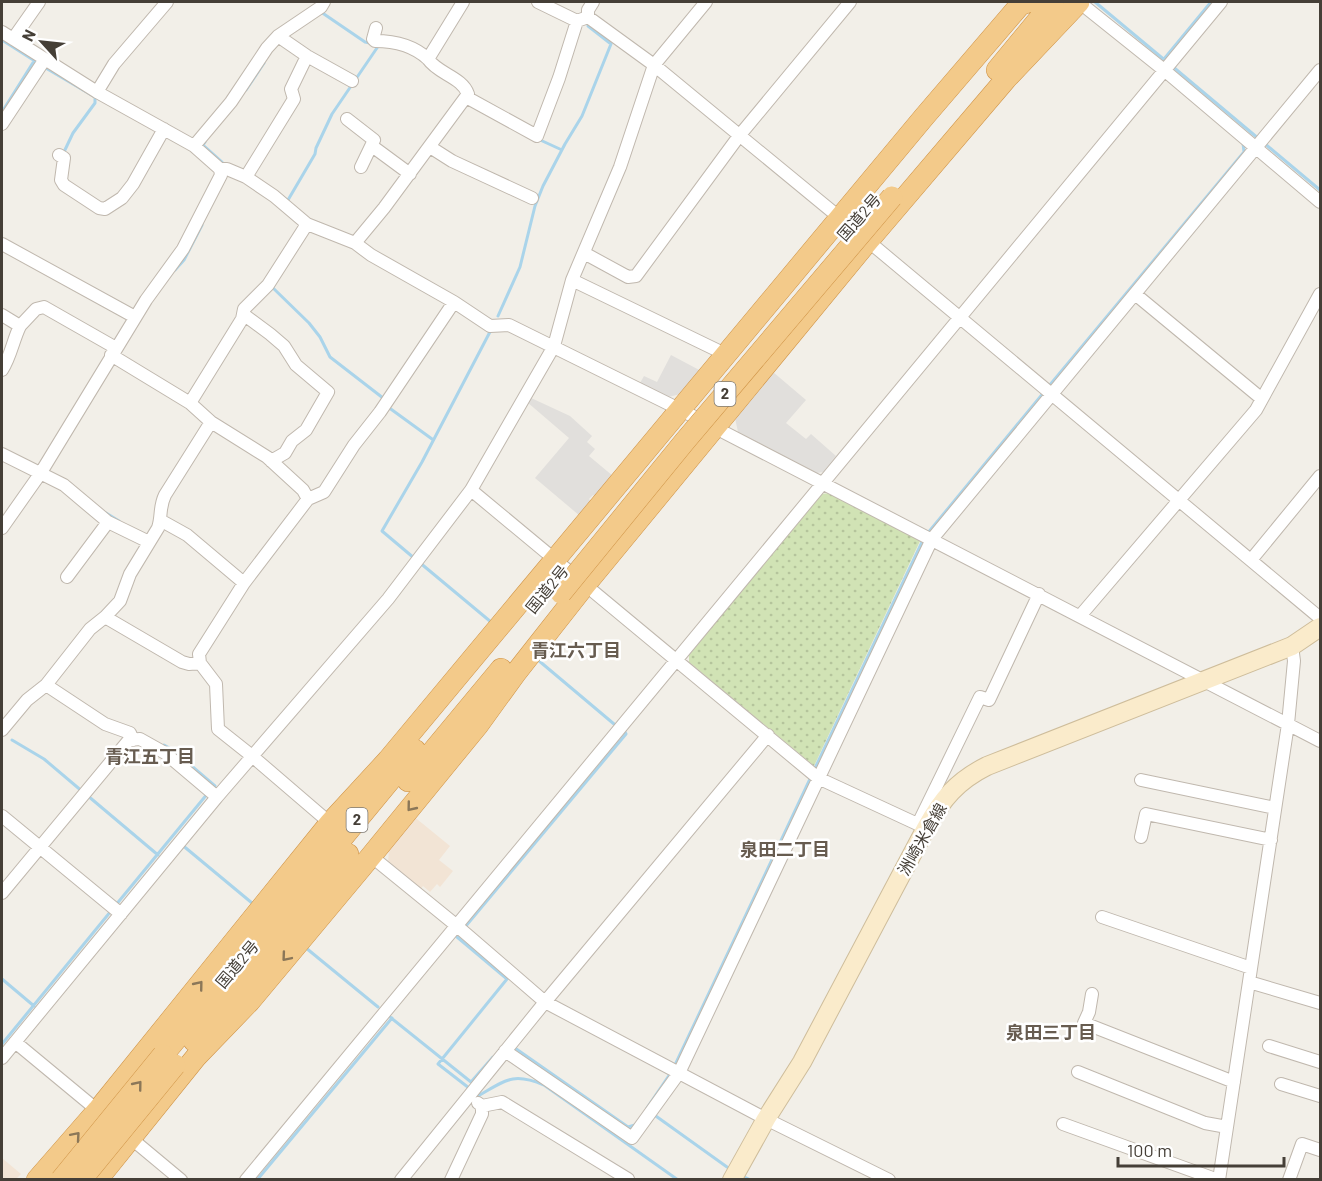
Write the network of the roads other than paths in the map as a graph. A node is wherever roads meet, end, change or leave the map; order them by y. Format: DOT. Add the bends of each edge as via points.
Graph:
graph roads {
  1 [pos="39,2"];
  2 [pos="167,2"];
  3 [pos="324,2"];
  4 [pos="464,2"];
  5 [pos="538,2"];
  6 [pos="592,2"];
  7 [pos="706,2"];
  8 [pos="850,2"];
  9 [pos="1013,2"];
  10 [pos="1028,2"];
  11 [pos="1035,2"];
  12 [pos="1053,2"];
  13 [pos="1067,2"];
  14 [pos="1079,2"];
  15 [pos="1221,2"];
  16 [pos="582,19"];
  17 [pos="376,28"];
  18 [pos="2,32"];
  19 [pos="280,38"];
  20 [pos="13,39"];
  21 [pos="307,57"];
  22 [pos="428,59"];
  23 [pos="43,63"];
  24 [pos="654,65"];
  25 [pos="1167,66"];
  26 [pos="1320,70"];
  27 [pos="1006,79"];
  28 [pos="352,81"];
  29 [pos="97,92"];
  30 [pos="466,97"];
  31 [pos="924,117"];
  32 [pos="347,119"];
  33 [pos="2,124"];
  34 [pos="164,129"];
  35 [pos="739,136"];
  36 [pos="1254,142"];
  37 [pos="194,146"];
  38 [pos="372,146"];
  39 [pos="430,147"];
  40 [pos="59,154"];
  41 [pos="362,167"];
  42 [pos="220,169"];
  43 [pos="410,174"];
  44 [pos="246,177"];
  45 [pos="887,193"];
  46 [pos="532,198"];
  47 [pos="1320,202"];
  48 [pos="840,219"];
  49 [pos="307,224"];
  50 [pos="868,241"];
  51 [pos="355,243"];
  52 [pos="2,244"];
  53 [pos="584,253"];
  54 [pos="572,280"];
  55 [pos="1135,294"];
  56 [pos="1320,294"];
  57 [pos="454,302"];
  58 [pos="243,314"];
  59 [pos="2,315"];
  60 [pos="135,317"];
  61 [pos="959,318"];
  62 [pos="19,328"];
  63 [pos="554,346"];
  64 [pos="113,352"];
  65 [pos="727,355"];
  66 [pos="2,370"];
  67 [pos="1048,391"];
  68 [pos="1262,399"];
  69 [pos="190,403"];
  70 [pos="681,410"];
  71 [pos="211,422"];
  72 [pos="714,428"];
  73 [pos="2,454"];
  74 [pos="271,461"];
  75 [pos="40,474"];
  76 [pos="1320,476"];
  77 [pos="823,483"];
  78 [pos="471,490"];
  79 [pos="308,499"];
  80 [pos="1178,502"];
  81 [pos="108,522"];
  82 [pos="163,522"];
  83 [pos="2,528"];
  84 [pos="927,537"];
  85 [pos="149,542"];
  86 [pos="556,560"];
  87 [pos="1251,560"];
  88 [pos="67,577"];
  89 [pos="244,583"];
  90 [pos="585,585"];
  91 [pos="556,589"];
  92 [pos="1040,594"];
  93 [pos="1080,616"];
  94 [pos="105,617"];
  95 [pos="1320,618"];
  96 [pos="1320,627"];
  97 [pos="1292,646"];
  98 [pos="674,660"];
  99 [pos="200,663"];
  100 [pos="515,674"];
  101 [pos="1205,681"];
  102 [pos="46,685"];
  103 [pos="1288,724"];
  104 [pos="2,730"];
  105 [pos="768,735"];
  106 [pos="133,740"];
  107 [pos="1320,741"];
  108 [pos="252,756"];
  109 [pos="388,760"];
  110 [pos="818,778"];
  111 [pos="1141,780"];
  112 [pos="405,784"];
  113 [pos="213,793"];
  114 [pos="1275,808"];
  115 [pos="2,816"];
  116 [pos="330,823"];
  117 [pos="922,826"];
  118 [pos="1141,837"];
  119 [pos="1270,840"];
  120 [pos="40,848"];
  121 [pos="370,856"];
  122 [pos="2,893"];
  123 [pos="116,910"];
  124 [pos="1102,917"];
  125 [pos="457,926"];
  126 [pos="235,967"];
  127 [pos="1251,968"];
  128 [pos="1250,982"];
  129 [pos="1092,994"];
  130 [pos="545,1002"];
  131 [pos="1320,1003"];
  132 [pos="15,1042"];
  133 [pos="1269,1046"];
  134 [pos="509,1047"];
  135 [pos="2,1058"];
  136 [pos="169,1060"];
  137 [pos="1320,1062"];
  138 [pos="1078,1072"];
  139 [pos="679,1073"];
  140 [pos="1234,1082"];
  141 [pos="1281,1084"];
  142 [pos="472,1093"];
  143 [pos="1320,1096"];
  144 [pos="486,1105"];
  145 [pos="98,1110"];
  146 [pos="766,1119"];
  147 [pos="1063,1125"];
  148 [pos="1227,1127"];
  149 [pos="131,1138"];
  150 [pos="1320,1150"];
  151 [pos="37,1179"];
  152 [pos="61,1179"];
  153 [pos="81,1179"];
  154 [pos="97,1179"];
  155 [pos="180,1179"];
  156 [pos="246,1179"];
  157 [pos="401,1179"];
  158 [pos="451,1179"];
  159 [pos="628,1179"];
  160 [pos="732,1179"];
  161 [pos="889,1179"];
  162 [pos="1218,1179"];
  163 [pos="1289,1179"];
  1 -- 20 [label="street"];
  2 -- 29 [label="street" via="114,64"];
  3 -- 19 [label="street"];
  4 -- 22 [label="street"];
  5 -- 16 [label="street"];
  6 -- 16 [label="street"];
  7 -- 24 [label="street"];
  8 -- 35 [label="street"];
  9 -- 31 [label="highway"];
  10 -- 31 [label="highway" via="1020,5"];
  11 -- 45 [label="highway, 国道2号 / 2"];
  12 -- 45 [label="highway, 国道2号 / 2"];
  13 -- 27 [label="highway"];
  14 -- 25 [label="street"];
  14 -- 27 [label="highway"];
  15 -- 25 [label="street"];
  16 -- 24 [label="street"];
  16 -- 30 [label="street" via="537,136"];
  17 -- 22 [label="street" via="375,41 393,41"];
  18 -- 20 [label="street"];
  19 -- 21 [label="street"];
  19 -- 37 [label="street" via="267,48 231,102"];
  20 -- 23 [label="street"];
  21 -- 28 [label="street"];
  21 -- 44 [label="street" via="291,89 294,99"];
  22 -- 30 [label="street" via="465,87"];
  23 -- 29 [label="street"];
  23 -- 33 [label="street"];
  24 -- 35 [label="street"];
  24 -- 53 [label="street" via="620,167"];
  25 -- 36 [label="street"];
  25 -- 61 [label="street"];
  26 -- 36 [label="street"];
  27 -- 50 [label="highway"];
  29 -- 34 [label="street"];
  30 -- 39 [label="street"];
  31 -- 48 [label="highway"];
  32 -- 38 [label="street" via="375,140"];
  34 -- 37 [label="street"];
  34 -- 40 [label="street" via="133,184 122,198 105,209 64,184 64,158"];
  35 -- 48 [label="street"];
  35 -- 53 [label="street" via="636,276 628,276"];
  36 -- 47 [label="street"];
  36 -- 55 [label="street"];
  37 -- 42 [label="street"];
  38 -- 41 [label="street"];
  38 -- 43 [label="street"];
  39 -- 43 [label="street"];
  39 -- 46 [label="street"];
  42 -- 44 [label="street"];
  42 -- 60 [label="street" via="221,175 183,249"];
  43 -- 51 [label="street"];
  44 -- 49 [label="street"];
  45 -- 91 [label="highway, 国道2号 / 2, bridge" via="685,441"];
  48 -- 50 [label="street"];
  48 -- 65 [label="highway"];
  49 -- 51 [label="street"];
  49 -- 58 [label="street" via="268,285"];
  50 -- 61 [label="street"];
  50 -- 72 [label="highway"];
  51 -- 57 [label="street"];
  52 -- 60 [label="street"];
  53 -- 54 [label="street"];
  54 -- 63 [label="street"];
  54 -- 65 [label="street"];
  55 -- 67 [label="street"];
  55 -- 68 [label="street"];
  56 -- 68 [label="street"];
  57 -- 63 [label="street" via="490,326 510,325"];
  57 -- 79 [label="street" via="324,492"];
  58 -- 69 [label="street"];
  58 -- 74 [label="street" via="277,340 296,365 328,392 306,430 285,453"];
  59 -- 62 [label="street"];
  60 -- 64 [label="street"];
  61 -- 67 [label="street"];
  61 -- 77 [label="street"];
  62 -- 64 [label="street" via="36,309 44,308"];
  62 -- 66 [label="street"];
  63 -- 70 [label="street"];
  63 -- 78 [label="street"];
  64 -- 69 [label="street"];
  64 -- 75 [label="street"];
  65 -- 70 [label="highway"];
  67 -- 80 [label="street"];
  67 -- 84 [label="street"];
  68 -- 80 [label="street"];
  69 -- 71 [label="street"];
  70 -- 72 [label="street"];
  70 -- 86 [label="highway"];
  71 -- 74 [label="street"];
  71 -- 82 [label="street" via="159,507"];
  72 -- 77 [label="street"];
  72 -- 90 [label="highway"];
  73 -- 75 [label="street"];
  74 -- 79 [label="street"];
  75 -- 81 [label="street" via="64,485"];
  75 -- 83 [label="street"];
  76 -- 87 [label="street"];
  77 -- 84 [label="street"];
  77 -- 98 [label="street"];
  78 -- 86 [label="street"];
  78 -- 108 [label="street" via="388,599"];
  79 -- 89 [label="street"];
  80 -- 87 [label="street"];
  80 -- 93 [label="street"];
  81 -- 85 [label="street"];
  81 -- 88 [label="street"];
  82 -- 85 [label="street"];
  82 -- 89 [label="street" via="187,536"];
  84 -- 92 [label="street"];
  84 -- 110 [label="street"];
  85 -- 94 [label="street" via="120,601"];
  86 -- 90 [label="street"];
  86 -- 109 [label="highway"];
  87 -- 95 [label="street"];
  89 -- 99 [label="street" via="199,654"];
  90 -- 98 [label="street"];
  90 -- 100 [label="highway"];
  91 -- 112 [label="highway, 国道2号 / 2" via="486,688"];
  91 -- 126 [label="highway, 国道2号 / 2"];
  92 -- 93 [label="street"];
  92 -- 117 [label="street" via="989,699 980,698"];
  93 -- 101 [label="street"];
  94 -- 99 [label="street" via="182,662"];
  94 -- 102 [label="street" via="90,628"];
  96 -- 97 [label="main road, 洲崎米倉線"];
  97 -- 101 [label="main road, 洲崎米倉線"];
  97 -- 103 [label="street"];
  98 -- 105 [label="street"];
  98 -- 125 [label="street"];
  99 -- 108 [label="street" via="216,684 218,729"];
  100 -- 112 [label="highway" via="428,770"];
  100 -- 121 [label="highway, one-way"];
  101 -- 103 [label="street"];
  101 -- 117 [label="main road, 洲崎米倉線" via="970,775"];
  102 -- 104 [label="street" via="27,700"];
  102 -- 106 [label="street" via="105,724 130,733"];
  103 -- 107 [label="street"];
  103 -- 114 [label="street"];
  105 -- 110 [label="street"];
  105 -- 130 [label="street"];
  106 -- 113 [label="street" via="140,739 165,753"];
  106 -- 120 [label="street" via="129,740"];
  108 -- 113 [label="street"];
  108 -- 116 [label="street"];
  109 -- 116 [label="highway"];
  109 -- 126 [label="highway" via="278,901"];
  110 -- 117 [label="street"];
  110 -- 139 [label="street"];
  111 -- 114 [label="street"];
  112 -- 136 [label="highway, 国道2号 / 2"];
  113 -- 123 [label="street" via="180,842"];
  114 -- 119 [label="street"];
  115 -- 120 [label="street"];
  145 -- 116 [label="highway, one-way"];
  117 -- 146 [label="main road, 洲崎米倉線" via="802,1062"];
  118 -- 119 [label="street" via="1146,814"];
  119 -- 127 [label="street"];
  120 -- 122 [label="street"];
  120 -- 123 [label="street"];
  121 -- 125 [label="street"];
  121 -- 149 [label="highway, one-way"];
  123 -- 132 [label="street"];
  124 -- 127 [label="street"];
  125 -- 130 [label="street"];
  125 -- 156 [label="street"];
  126 -- 136 [label="highway, 国道2号 / 2"];
  127 -- 128 [label="street"];
  128 -- 131 [label="street"];
  128 -- 140 [label="street"];
  129 -- 140 [label="street" via="1084,1023"];
  130 -- 134 [label="street"];
  130 -- 139 [label="street"];
  132 -- 135 [label="street"];
  132 -- 145 [label="street"];
  133 -- 137 [label="street"];
  134 -- 139 [label="street" via="632,1138"];
  134 -- 142 [label="street"];
  152 -- 136 [label="highway, 国道2号 / 2, one-way, bridge"];
  136 -- 153 [label="highway, 国道2号 / 2, bridge"];
  138 -- 148 [label="street" via="1205,1123"];
  139 -- 146 [label="street"];
  140 -- 148 [label="street"];
  141 -- 143 [label="street"];
  142 -- 144 [label="street"];
  142 -- 157 [label="street"];
  144 -- 158 [label="street"];
  144 -- 159 [label="street" via="502,1102"];
  145 -- 149 [label="street"];
  151 -- 145 [label="highway, one-way"];
  146 -- 160 [label="main road, 洲崎米倉線"];
  146 -- 161 [label="street"];
  147 -- 162 [label="street"];
  148 -- 162 [label="street"];
  149 -- 154 [label="highway"];
  149 -- 155 [label="street"];
  150 -- 163 [label="street" via="1302,1144"];
}
